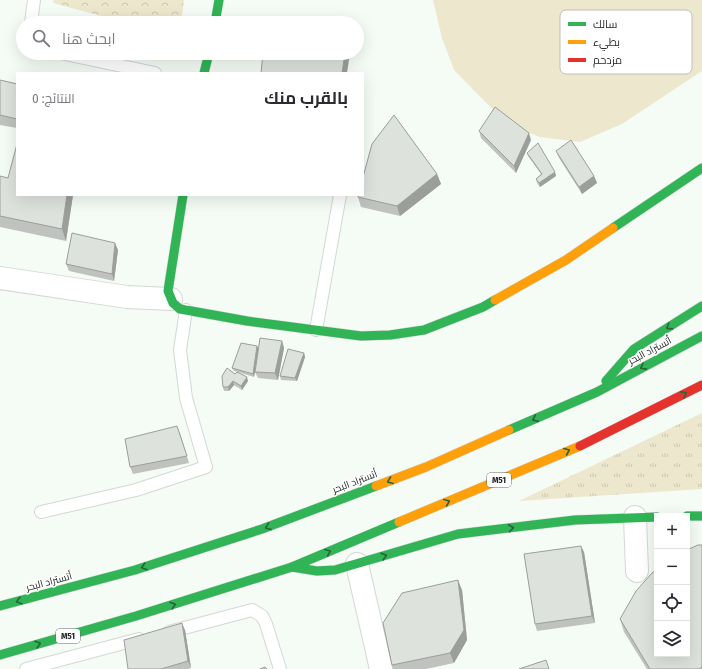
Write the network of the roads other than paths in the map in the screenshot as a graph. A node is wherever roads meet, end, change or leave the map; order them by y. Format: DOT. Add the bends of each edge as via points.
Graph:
graph roads {
  1 [pos="34,0"];
  2 [pos="219,0"];
  3 [pos="32,16"];
  4 [pos="216,16"];
  5 [pos="93,60"];
  6 [pos="207,60"];
  7 [pos="150,72"];
  8 [pos="204,72"];
  9 [pos="702,168"];
  10 [pos="184,196"];
  11 [pos="340,196"];
  12 [pos="0,278"];
  13 [pos="179,305"];
  14 [pos="702,306"];
  15 [pos="316,330"];
  16 [pos="702,336"];
  17 [pos="702,385"];
  18 [pos="597,392"];
  19 [pos="41,512"];
  20 [pos="690,516"];
  21 [pos="702,516"];
  22 [pos="635,517"];
  23 [pos="654,517"];
  24 [pos="357,564"];
  25 [pos="292,567"];
  26 [pos="637,571"];
  27 [pos="0,606"];
  28 [pos="0,655"];
  29 [pos="26,669"];
  30 [pos="280,669"];
  31 [pos="380,669"];
  1 -- 3 [label="lane"];
  2 -- 4 [label="main road"];
  5 -- 7 [label="lane"];
  6 -- 8 [label="main road"];
  9 -- 15 [label="main road" via="566,260 483,307 424,330 390,335 361,336"];
  10 -- 13 [label="main road" via="168,291"];
  11 -- 15 [label="lane"];
  12 -- 13 [label="street"];
  13 -- 15 [label="main road" via="248,321"];
  13 -- 19 [label="lane" via="180,350 186,398 206,467 136,490"];
  14 -- 18 [label="main road, one-way" via="634,350"];
  16 -- 18 [label="main road, أتستراد البحر, one-way"];
  25 -- 17 [label="main road, M51, one-way" via="587,443"];
  18 -- 27 [label="main road, أتستراد البحر, one-way" via="426,467 262,529 135,570"];
  20 -- 21 [label="main road"];
  22 -- 23 [label="main road"];
  24 -- 22 [label="main road, one-way" via="458,534 575,520"];
  22 -- 26 [label="street"];
  24 -- 25 [label="main road" via="325,572"];
  24 -- 31 [label="street"];
  28 -- 25 [label="main road, M51, one-way"];
  29 -- 30 [label="lane" via="252,610 262,616 266,624"];
}
